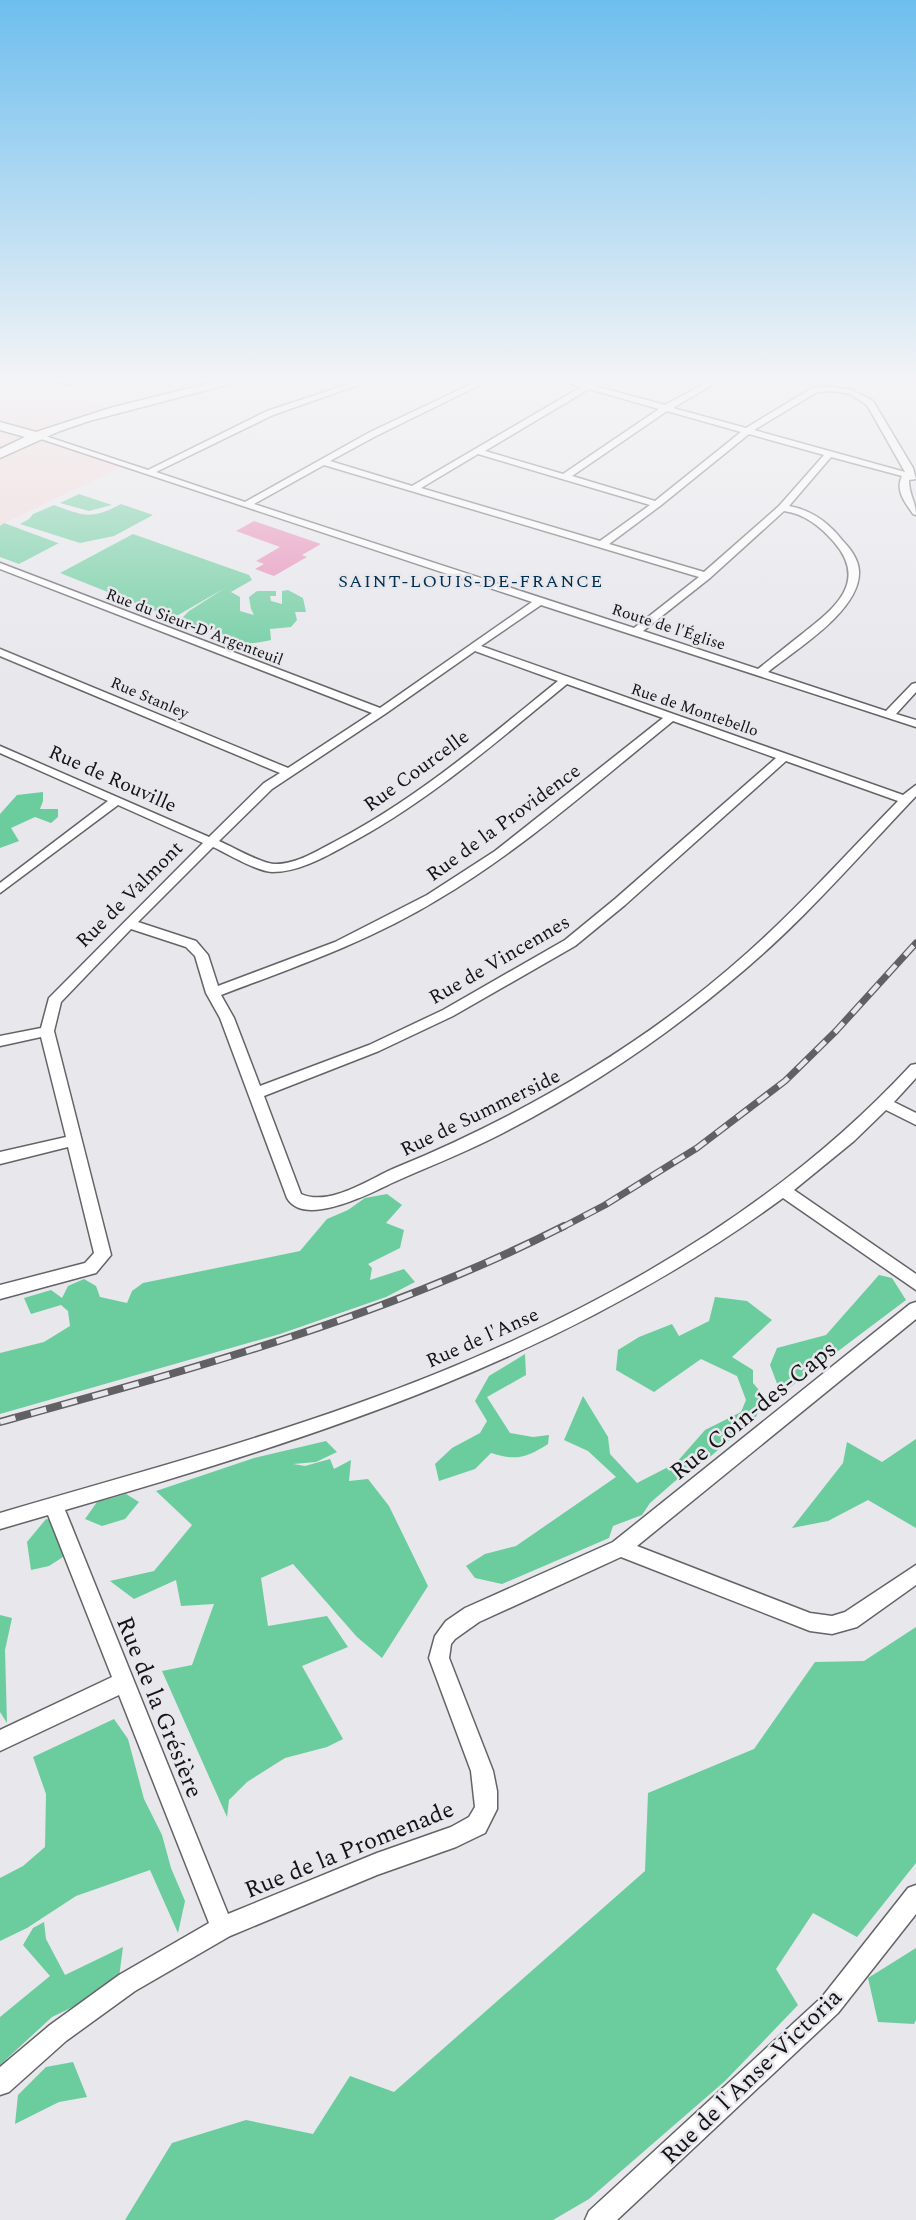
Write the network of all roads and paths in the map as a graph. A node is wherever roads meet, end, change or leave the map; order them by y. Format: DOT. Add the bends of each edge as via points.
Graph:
graph roads {
  1 [pos="179,484"];
  2 [pos="285,484"];
  3 [pos="395,484"];
  4 [pos="422,484"];
  5 [pos="591,484"];
  6 [pos="682,484"];
  7 [pos="804,484"];
  8 [pos="904,484"];
  9 [pos="413,489"];
  10 [pos="657,504"];
  11 [pos="246,506"];
  12 [pos="782,508"];
  13 [pos="916,512"];
  14 [pos="601,545"];
  15 [pos="0,566"];
  16 [pos="706,576"];
  17 [pos="539,601"];
  18 [pos="636,632"];
  19 [pos="473,647"];
  20 [pos="0,652"];
  21 [pos="760,673"];
  22 [pos="565,680"];
  23 [pos="916,686"];
  24 [pos="381,712"];
  25 [pos="888,715"];
  26 [pos="670,718"];
  27 [pos="916,724"];
  28 [pos="0,749"];
  29 [pos="784,758"];
  30 [pos="287,772"];
  31 [pos="911,794"];
  32 [pos="116,801"];
  33 [pos="211,841"];
  34 [pos="0,889"];
  35 [pos="129,924"];
  36 [pos="213,993"];
  37 [pos="47,1031"];
  38 [pos="0,1041"];
  39 [pos="916,1069"];
  40 [pos="255,1094"];
  41 [pos="885,1103"];
  42 [pos="916,1120"];
  43 [pos="75,1140"];
  44 [pos="0,1158"];
  45 [pos="784,1191"];
  46 [pos="916,1283"];
  47 [pos="0,1292"];
  48 [pos="916,1309"];
  49 [pos="53,1505"];
  50 [pos="0,1521"];
  51 [pos="620,1548"];
  52 [pos="916,1574"];
  53 [pos="122,1683"];
  54 [pos="0,1741"];
  55 [pos="916,1896"];
  56 [pos="222,1928"];
  57 [pos="0,2083"];
  58 [pos="598,2220"];
  1 -- 11 [label="street, Route de l'Église"];
  2 -- 11 [label="street"];
  3 -- 9 [label="street"];
  4 -- 9 [label="street"];
  5 -- 10 [label="street"];
  6 -- 10 [label="street"];
  7 -- 12 [label="street"];
  8 -- 13 [label="street" via="904,494"];
  9 -- 14 [label="street"];
  10 -- 14 [label="street"];
  11 -- 17 [label="street, Route de l'Église"];
  12 -- 16 [label="street"];
  12 -- 21 [label="street" via="802,512 828,530 849,556 854,582 834,614"];
  14 -- 16 [label="street"];
  15 -- 24 [label="street, Rue du Sieur-D'Argenteuil"];
  16 -- 18 [label="street"];
  17 -- 18 [label="street, Route de l'Église"];
  17 -- 19 [label="street, Rue de Valmont"];
  18 -- 21 [label="street, Route de l'Église"];
  19 -- 22 [label="street, Rue de Montebello"];
  19 -- 24 [label="street, Rue de Valmont"];
  20 -- 30 [label="street, Rue Stanley"];
  21 -- 25 [label="street, Route de l'Église"];
  22 -- 26 [label="street, Rue de Montebello"];
  22 -- 33 [label="street, Rue Courcelle" via="403,809 302,863 270,868"];
  23 -- 25 [label="street"];
  24 -- 30 [label="street, Rue de Valmont"];
  25 -- 27 [label="street, Route de l'Église"];
  26 -- 29 [label="street, Rue de Montebello"];
  26 -- 36 [label="street, Rue de la Providence" via="499,854 432,898 340,945"];
  28 -- 32 [label="street, Rue de Rouville"];
  29 -- 31 [label="street, Rue de Montebello"];
  29 -- 40 [label="street, Rue de Vincennes" via="570,943 427,1023"];
  30 -- 33 [label="street, Rue de Valmont"];
  31 -- 40 [label="street, Rue de Summerside" via="783,927 727,978 654,1035 593,1076 513,1121 413,1168 327,1202 310,1204 295,1198"];
  32 -- 33 [label="street, Rue de Rouville"];
  32 -- 34 [label="street"];
  33 -- 35 [label="street, Rue de Valmont"];
  35 -- 36 [label="street, Rue de Summerside" via="192,944 201,955"];
  35 -- 37 [label="street, Rue de Valmont" via="54,1001"];
  36 -- 40 [label="street, Rue de Summerside" via="227,1018"];
  37 -- 38 [label="street"];
  37 -- 43 [label="street, Rue de Valmont"];
  39 -- 41 [label="street, Rue de l'Anse"];
  41 -- 42 [label="street"];
  41 -- 45 [label="street, Rue de l'Anse" via="834,1152"];
  43 -- 44 [label="street"];
  43 -- 47 [label="street, Rue de Valmont" via="104,1255 90,1268"];
  45 -- 46 [label="street"];
  45 -- 49 [label="street, Rue de l'Anse" via="637,1285 521,1344 419,1388 309,1429"];
  48 -- 51 [label="street, Rue Coin-des-Caps"];
  49 -- 50 [label="street, Rue de l'Anse"];
  49 -- 53 [label="street, Rue de la Grésière"];
  51 -- 52 [label="street" via="810,1622 832,1625 850,1620"];
  51 -- 56 [label="street, Rue de la Promenade" via="472,1615 440,1642 439,1658 446,1682 482,1771 486,1809 477,1825"];
  53 -- 54 [label="street"];
  53 -- 56 [label="street, Rue de la Grésière"];
  55 -- 58 [label="street, Rue de l'Anse-Victoria" via="830,2005"];
  56 -- 57 [label="street, Rue de la Promenade" via="127,1983 58,2033"];
}
